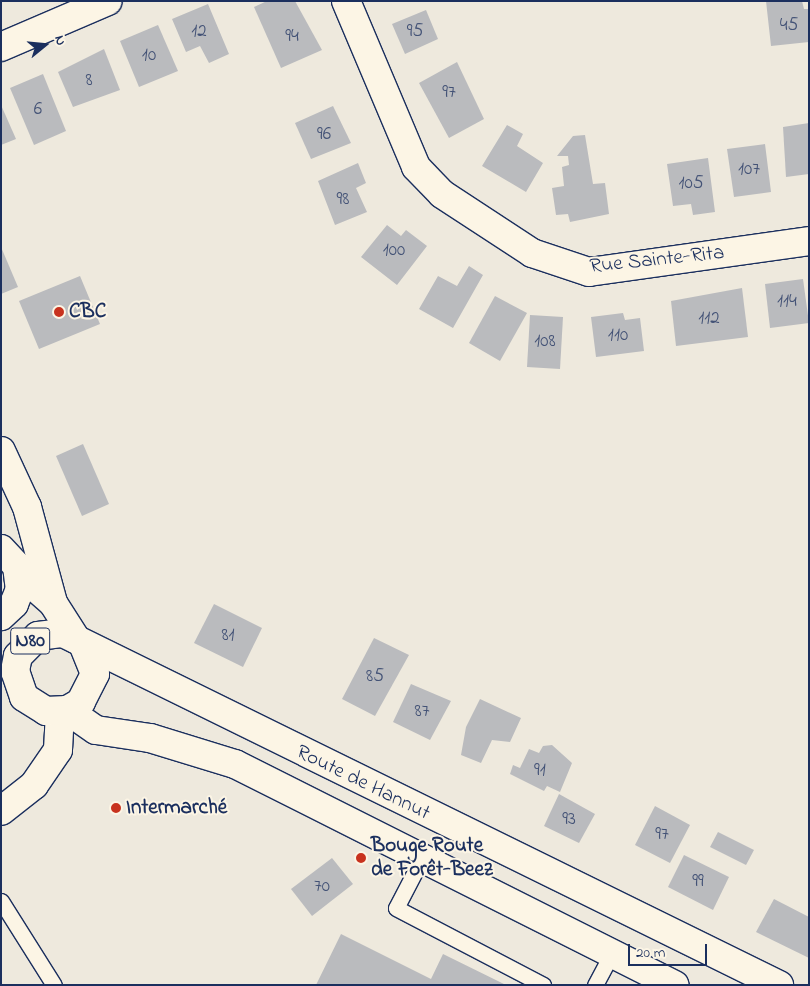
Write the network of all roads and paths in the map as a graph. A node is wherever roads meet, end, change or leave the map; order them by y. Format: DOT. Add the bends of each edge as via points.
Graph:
graph roads {
  1 [pos="108,1"];
  2 [pos="346,1"];
  3 [pos="1,47"];
  4 [pos="809,240"];
  5 [pos="1,451"];
  6 [pos="33,530"];
  7 [pos="13,563"];
  8 [pos="54,603"];
  9 [pos="1,616"];
  10 [pos="80,641"];
  11 [pos="9,681"];
  12 [pos="64,711"];
  13 [pos="1,810"];
  14 [pos="422,858"];
  15 [pos="1,901"];
  16 [pos="612,953"];
  17 [pos="54,985"];
  18 [pos="543,985"];
  19 [pos="595,985"];
  20 [pos="675,985"];
  21 [pos="779,985"];
  1 -- 3 [label="main road"];
  2 -- 4 [label="main road, Rue Sainte-Rita" via="416,166 442,194 532,253 589,272"];
  5 -- 6 [label="main road"];
  6 -- 7 [label="main road"];
  6 -- 8 [label="main road"];
  7 -- 8 [label="main road, N80"];
  7 -- 9 [label="main road, N80" via="14,604"];
  8 -- 10 [label="main road, N80"];
  10 -- 11 [label="main road, Route de Hannut / N80" via="52,632 26,644"];
  10 -- 12 [label="main road, N80" via="94,666 91,690"];
  10 -- 21 [label="main road, Route de Hannut / N80"];
  11 -- 12 [label="main road, Route de Hannut / N80" via="34,706"];
  12 -- 13 [label="main road" via="58,750 34,785"];
  12 -- 14 [label="main road, Route de Hannut / N80" via="96,730 150,738 234,764"];
  14 -- 16 [label="main road, Route de Hannut / N80"];
  14 -- 18 [label="lane" via="396,908"];
  15 -- 17 [label="lane"];
  16 -- 19 [label="lane"];
  16 -- 20 [label="main road, Route de Hannut / N80"];
}
